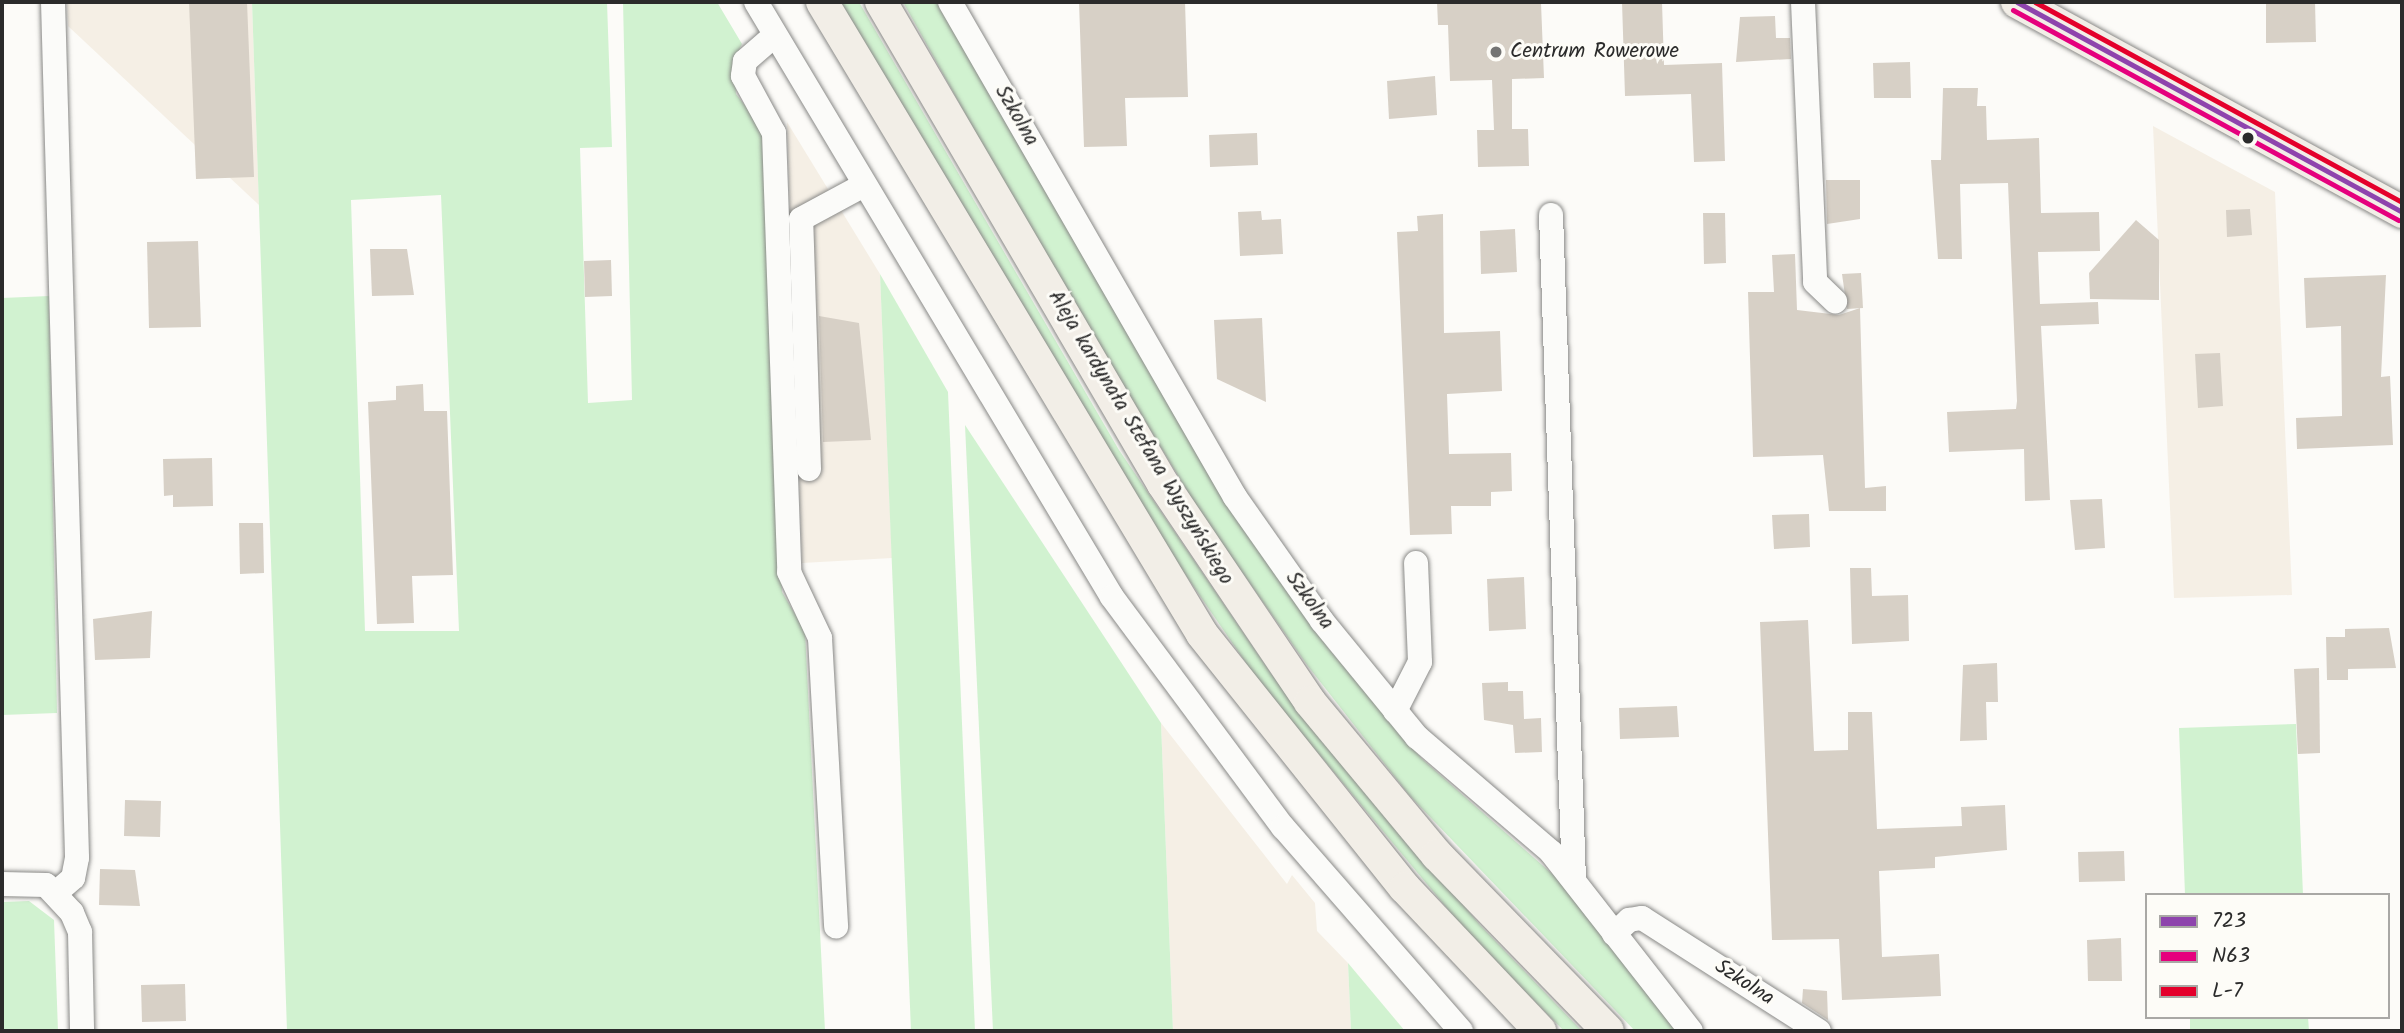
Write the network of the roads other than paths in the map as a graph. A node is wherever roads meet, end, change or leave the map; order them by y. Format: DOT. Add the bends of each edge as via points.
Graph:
graph roads {
  1 [pos="53,2"];
  2 [pos="756,2"];
  3 [pos="822,2"];
  4 [pos="881,2"];
  5 [pos="950,2"];
  6 [pos="1803,2"];
  7 [pos="2017,2"];
  8 [pos="775,35"];
  9 [pos="862,186"];
  10 [pos="2402,212"];
  11 [pos="1550,215"];
  12 [pos="1835,301"];
  13 [pos="809,469"];
  14 [pos="1416,564"];
  15 [pos="1395,711"];
  16 [pos="1574,880"];
  17 [pos="2,884"];
  18 [pos="57,892"];
  19 [pos="836,927"];
  20 [pos="1615,933"];
  21 [pos="82,1031"];
  22 [pos="1461,1031"];
  23 [pos="1540,1031"];
  24 [pos="1608,1031"];
  25 [pos="1690,1031"];
  26 [pos="1819,1031"];
  1 -- 18 [label="street" via="70,514 65,541 78,858 73,878"];
  2 -- 8 [label="street"];
  3 -- 23 [label="main road" via="1202,634 1405,888"];
  4 -- 24 [label="main road, Aleja kardynała Stefana Wyszyńskiego" via="1163,484 1310,702 1437,855"];
  5 -- 15 [label="street, Szkolna" via="1235,497"];
  6 -- 12 [label="street" via="1815,282"];
  7 -- 10 [label="main road"];
  8 -- 9 [label="street"];
  8 -- 19 [label="street" via="744,61 743,76 774,134 789,572 820,638"];
  9 -- 13 [label="street" via="801,219"];
  9 -- 22 [label="street" via="1112,597 1283,827"];
  11 -- 16 [label="street"];
  14 -- 15 [label="street" via="1420,662"];
  15 -- 16 [label="street, Szkolna" via="1435,754 1551,852"];
  16 -- 20 [label="street, Szkolna"];
  17 -- 18 [label="street"];
  18 -- 21 [label="street" via="80,932"];
  20 -- 25 [label="street"];
  20 -- 26 [label="street, Szkolna" via="1629,919 1642,918"];
}
